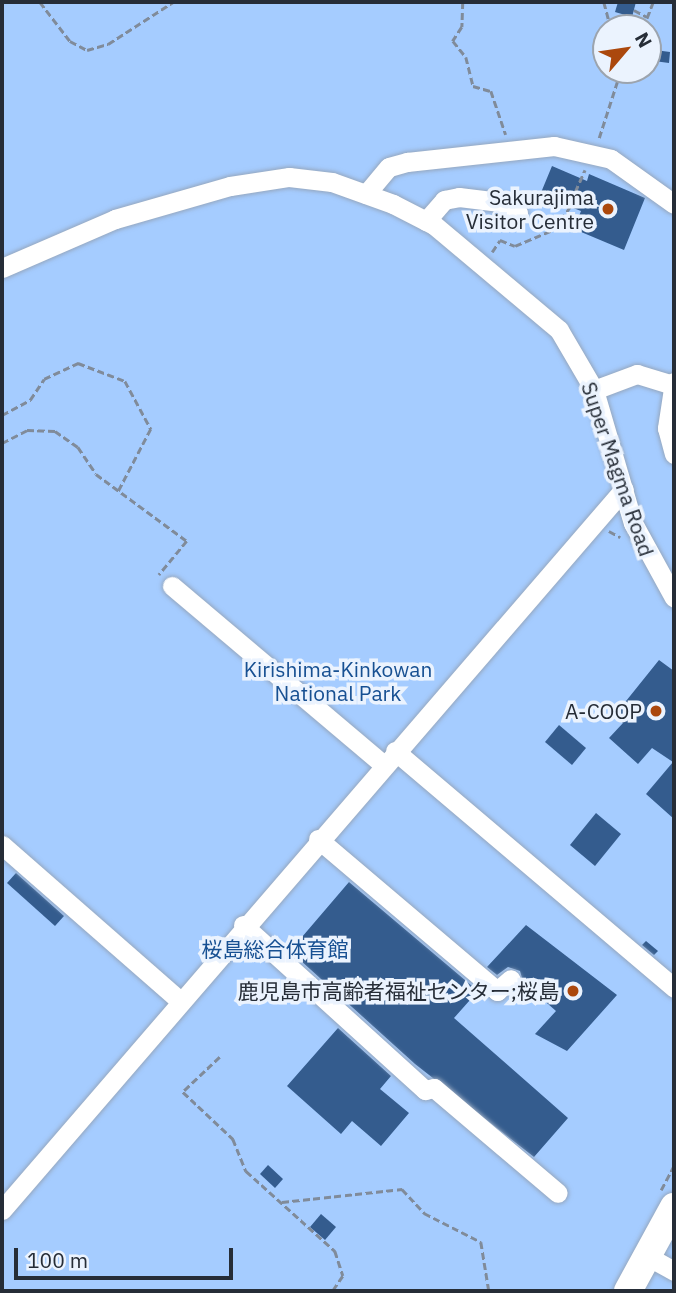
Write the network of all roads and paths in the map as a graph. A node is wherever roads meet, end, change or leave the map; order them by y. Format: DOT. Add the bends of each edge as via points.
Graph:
graph roads {
  1 [pos="40,2"];
  2 [pos="173,2"];
  3 [pos="463,2"];
  4 [pos="634,10"];
  5 [pos="641,14"];
  6 [pos="621,84"];
  7 [pos="514,151"];
  8 [pos="593,152"];
  9 [pos="575,192"];
  10 [pos="366,194"];
  11 [pos="674,204"];
  12 [pos="570,207"];
  13 [pos="518,213"];
  14 [pos="426,221"];
  15 [pos="484,264"];
  16 [pos="2,268"];
  17 [pos="674,383"];
  18 [pos="594,390"];
  19 [pos="2,415"];
  20 [pos="2,443"];
  21 [pos="674,454"];
  22 [pos="624,489"];
  23 [pos="118,492"];
  24 [pos="603,513"];
  25 [pos="627,543"];
  26 [pos="172,586"];
  27 [pos="674,598"];
  28 [pos="389,757"];
  29 [pos="318,839"];
  30 [pos="2,845"];
  31 [pos="243,925"];
  32 [pos="511,979"];
  33 [pos="674,988"];
  34 [pos="178,999"];
  35 [pos="220,1057"];
  36 [pos="558,1193"];
  37 [pos="282,1202"];
  38 [pos="674,1207"];
  39 [pos="2,1210"];
  40 [pos="647,1256"];
  41 [pos="674,1271"];
  42 [pos="333,1291"];
  43 [pos="489,1291"];
  44 [pos="628,1291"];
  1 -- 2 [label="path" via="70,41 87,50 108,44"];
  3 -- 7 [label="path" via="462,27 453,41 466,57 473,86 491,91"];
  4 -- 5 [label="path"];
  6 -- 8 [label="path"];
  7 -- 8 [label="street" via="554,146"];
  7 -- 10 [label="street" via="389,167"];
  8 -- 9 [label="path"];
  8 -- 11 [label="street" via="632,169"];
  10 -- 14 [label="street, Super Magma Road"];
  10 -- 16 [label="street, Super Magma Road" via="289,177 230,186 116,219"];
  12 -- 15 [label="path" via="555,229 533,240 515,246 500,240"];
  13 -- 14 [label="street" via="498,202 459,197 444,200"];
  14 -- 15 [label="street, Super Magma Road"];
  15 -- 18 [label="street, Super Magma Road" via="559,330"];
  17 -- 18 [label="street" via="637,374"];
  17 -- 21 [label="street" via="667,428"];
  18 -- 22 [label="street, Super Magma Road"];
  19 -- 23 [label="path" via="30,400 44,379 78,363 125,380 151,429"];
  20 -- 23 [label="path" via="27,429 55,430"];
  22 -- 24 [label="street"];
  22 -- 27 [label="street, Super Magma Road" via="647,555"];
  23 -- 26 [label="path" via="187,541 156,573"];
  24 -- 25 [label="path" via="610,534"];
  24 -- 28 [label="street"];
  26 -- 28 [label="street"];
  28 -- 29 [label="street"];
  28 -- 33 [label="street"];
  29 -- 31 [label="street"];
  29 -- 32 [label="street" via="497,991"];
  30 -- 34 [label="street"];
  31 -- 34 [label="street"];
  31 -- 36 [label="street" via="425,1090 433,1088"];
  34 -- 39 [label="street"];
  35 -- 37 [label="path" via="183,1092 233,1139 246,1171"];
  37 -- 42 [label="path" via="335,1251 342,1276"];
  37 -- 43 [label="path" via="402,1189 424,1213 481,1242"];
  38 -- 40 [label="highway"];
  40 -- 41 [label="street"];
  40 -- 44 [label="highway"];
}
